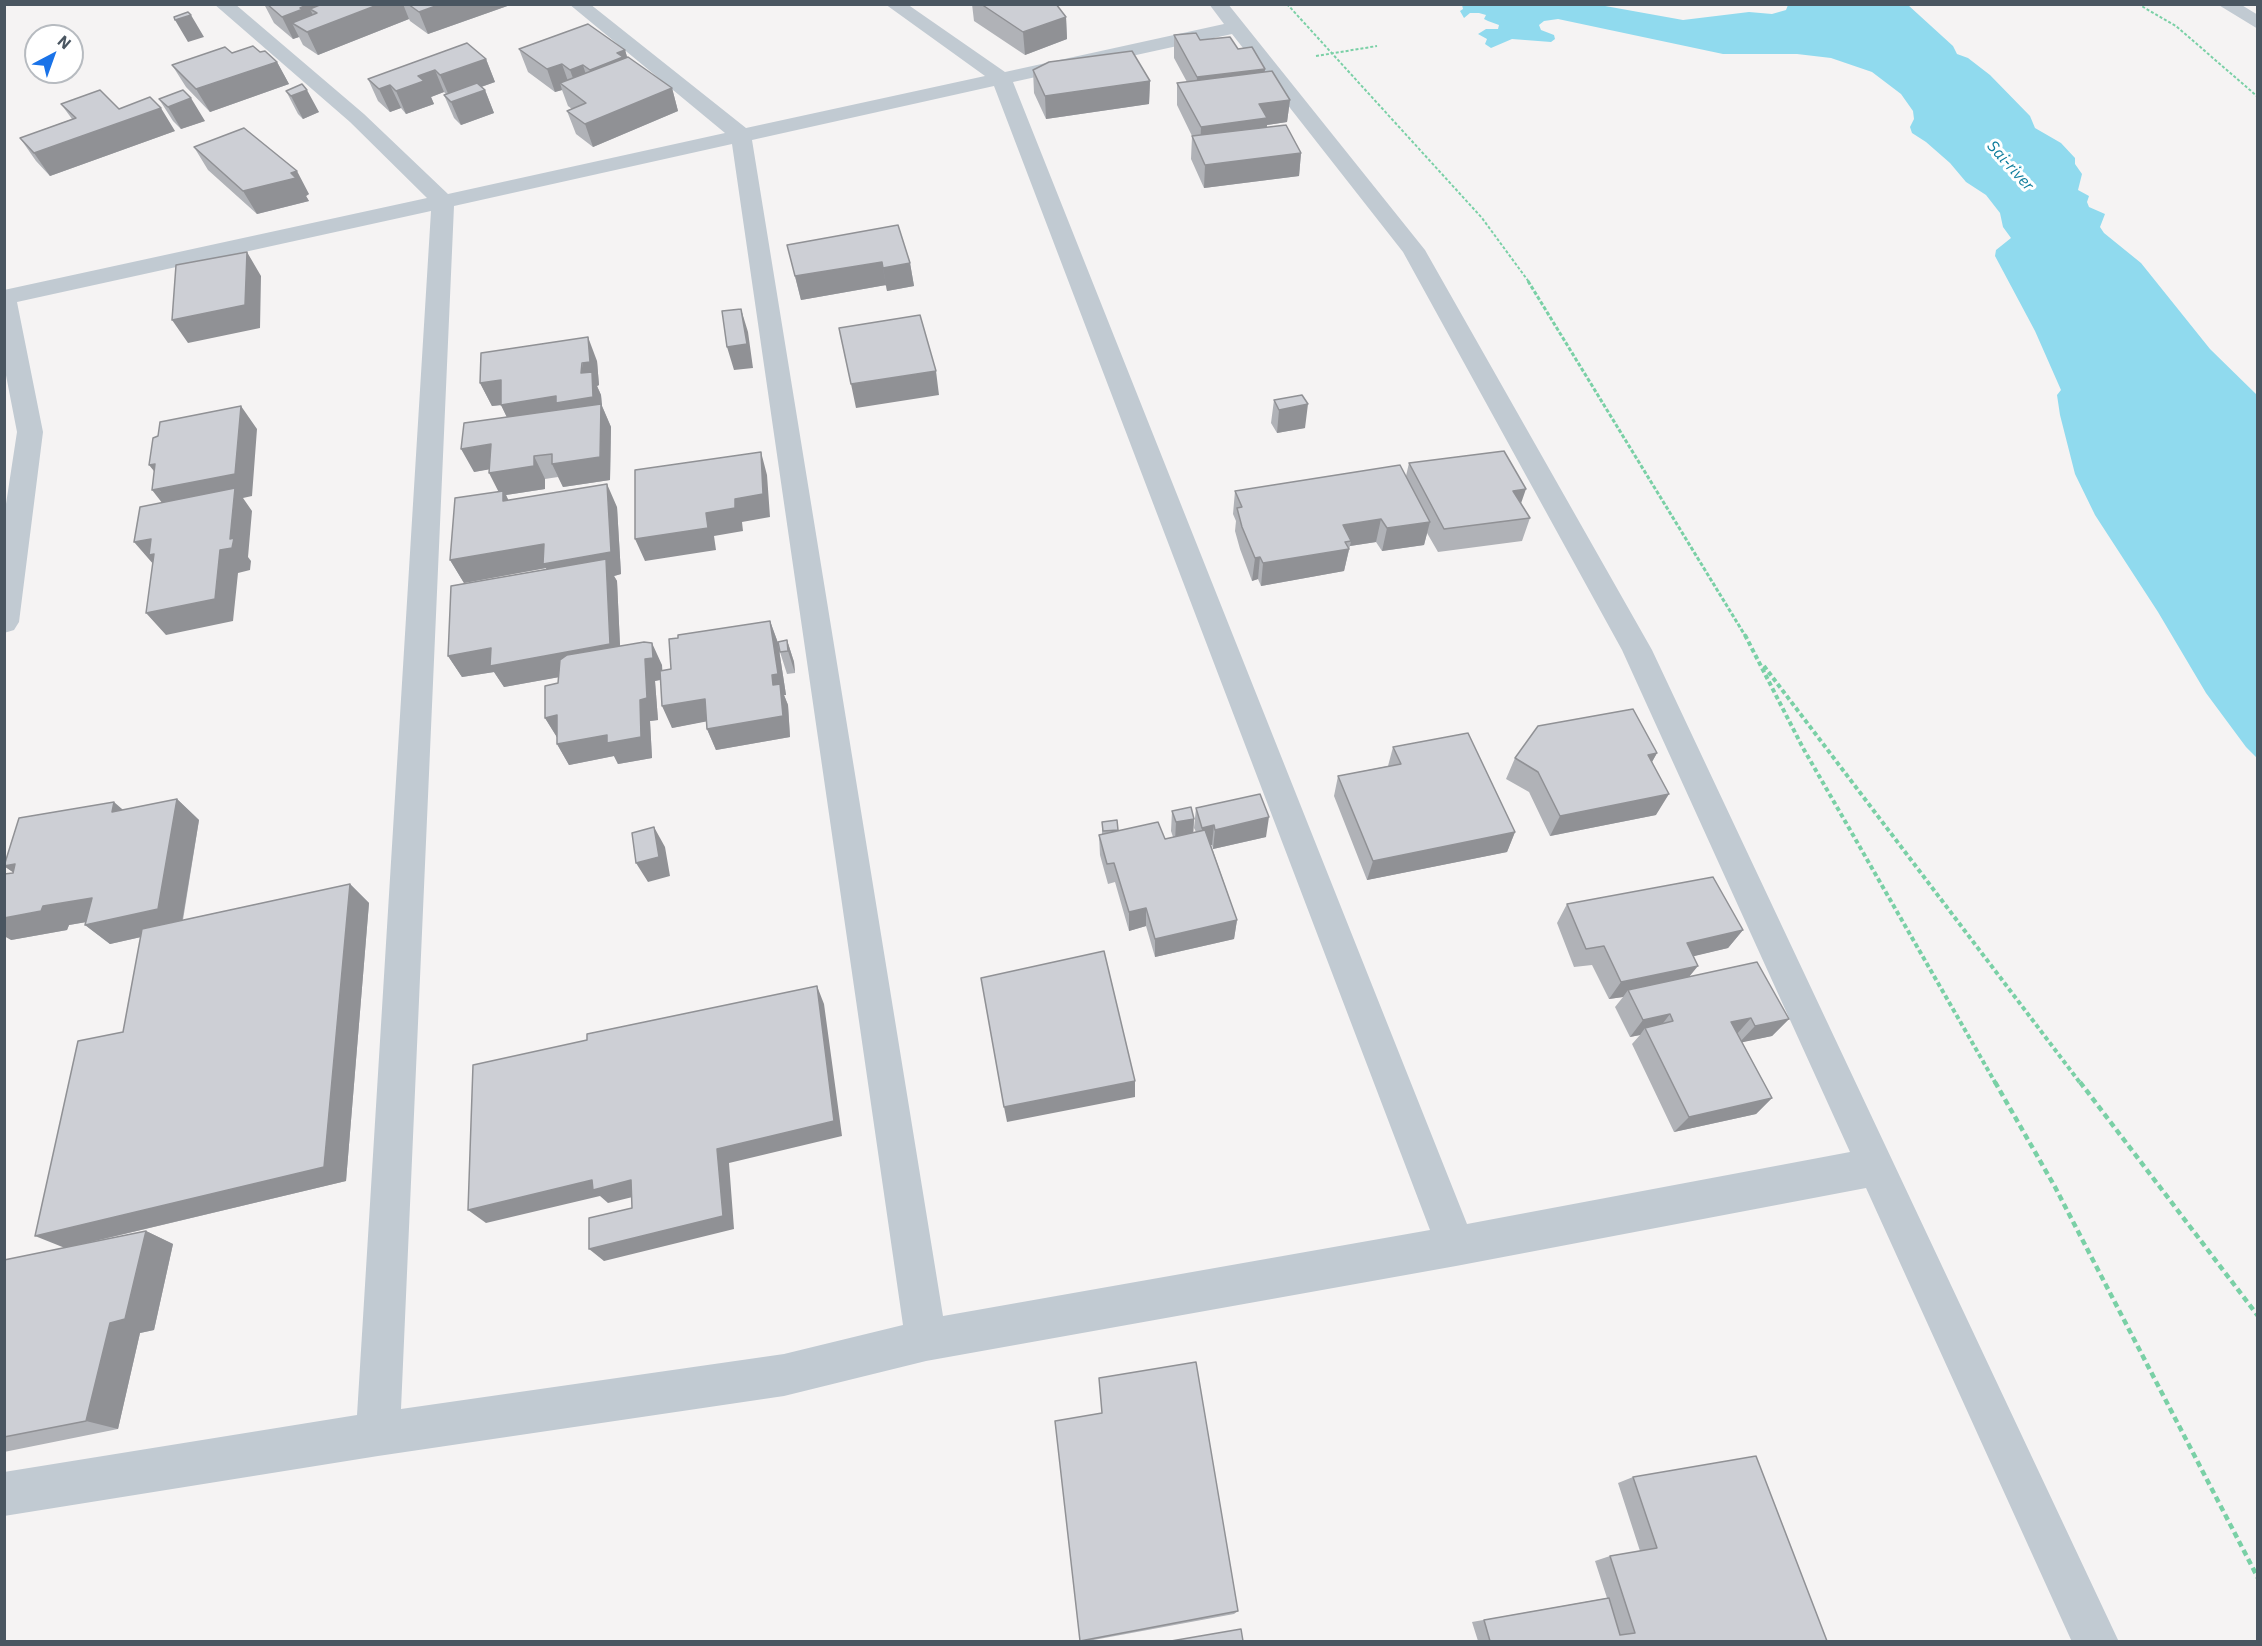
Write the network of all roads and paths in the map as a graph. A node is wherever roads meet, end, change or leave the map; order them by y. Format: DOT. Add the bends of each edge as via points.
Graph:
graph roads {
  1 [pos="223,4"];
  2 [pos="578,4"];
  3 [pos="894,4"];
  4 [pos="1287,4"];
  5 [pos="2138,4"];
  6 [pos="2226,4"];
  7 [pos="1227,16"];
  8 [pos="2258,23"];
  9 [pos="1377,46"];
  10 [pos="1331,54"];
  11 [pos="1001,78"];
  12 [pos="2258,97"];
  13 [pos="741,135"];
  14 [pos="442,201"];
  15 [pos="5,298"];
  16 [pos="4,622"];
  17 [pos="1758,658"];
  18 [pos="1874,1167"];
  19 [pos="1456,1246"];
  20 [pos="2258,1316"];
  21 [pos="926,1340"];
  22 [pos="378,1434"];
  23 [pos="4,1494"];
  24 [pos="2258,1578"];
  25 [pos="2096,1641"];
  1 -- 14 [label="street" via="357,118"];
  2 -- 13 [label="street"];
  3 -- 11 [label="street"];
  4 -- 10 [label="path"];
  5 -- 12 [label="path" via="2176,26"];
  6 -- 8 [label="street"];
  7 -- 11 [label="street"];
  7 -- 18 [label="street" via="1413,250 1431,281 1637,650"];
  9 -- 10 [label="path"];
  10 -- 17 [label="path" via="1482,218 1536,292"];
  11 -- 13 [label="street"];
  11 -- 19 [label="street"];
  13 -- 14 [label="street"];
  13 -- 21 [label="street"];
  14 -- 15 [label="street"];
  14 -- 22 [label="street"];
  15 -- 16 [label="street" via="30,432"];
  17 -- 20 [label="path"];
  17 -- 24 [label="path" via="1803,748 2055,1187"];
  18 -- 19 [label="street"];
  18 -- 25 [label="street"];
  19 -- 21 [label="street"];
  21 -- 22 [label="street" via="784,1375"];
  22 -- 23 [label="street"];
}
